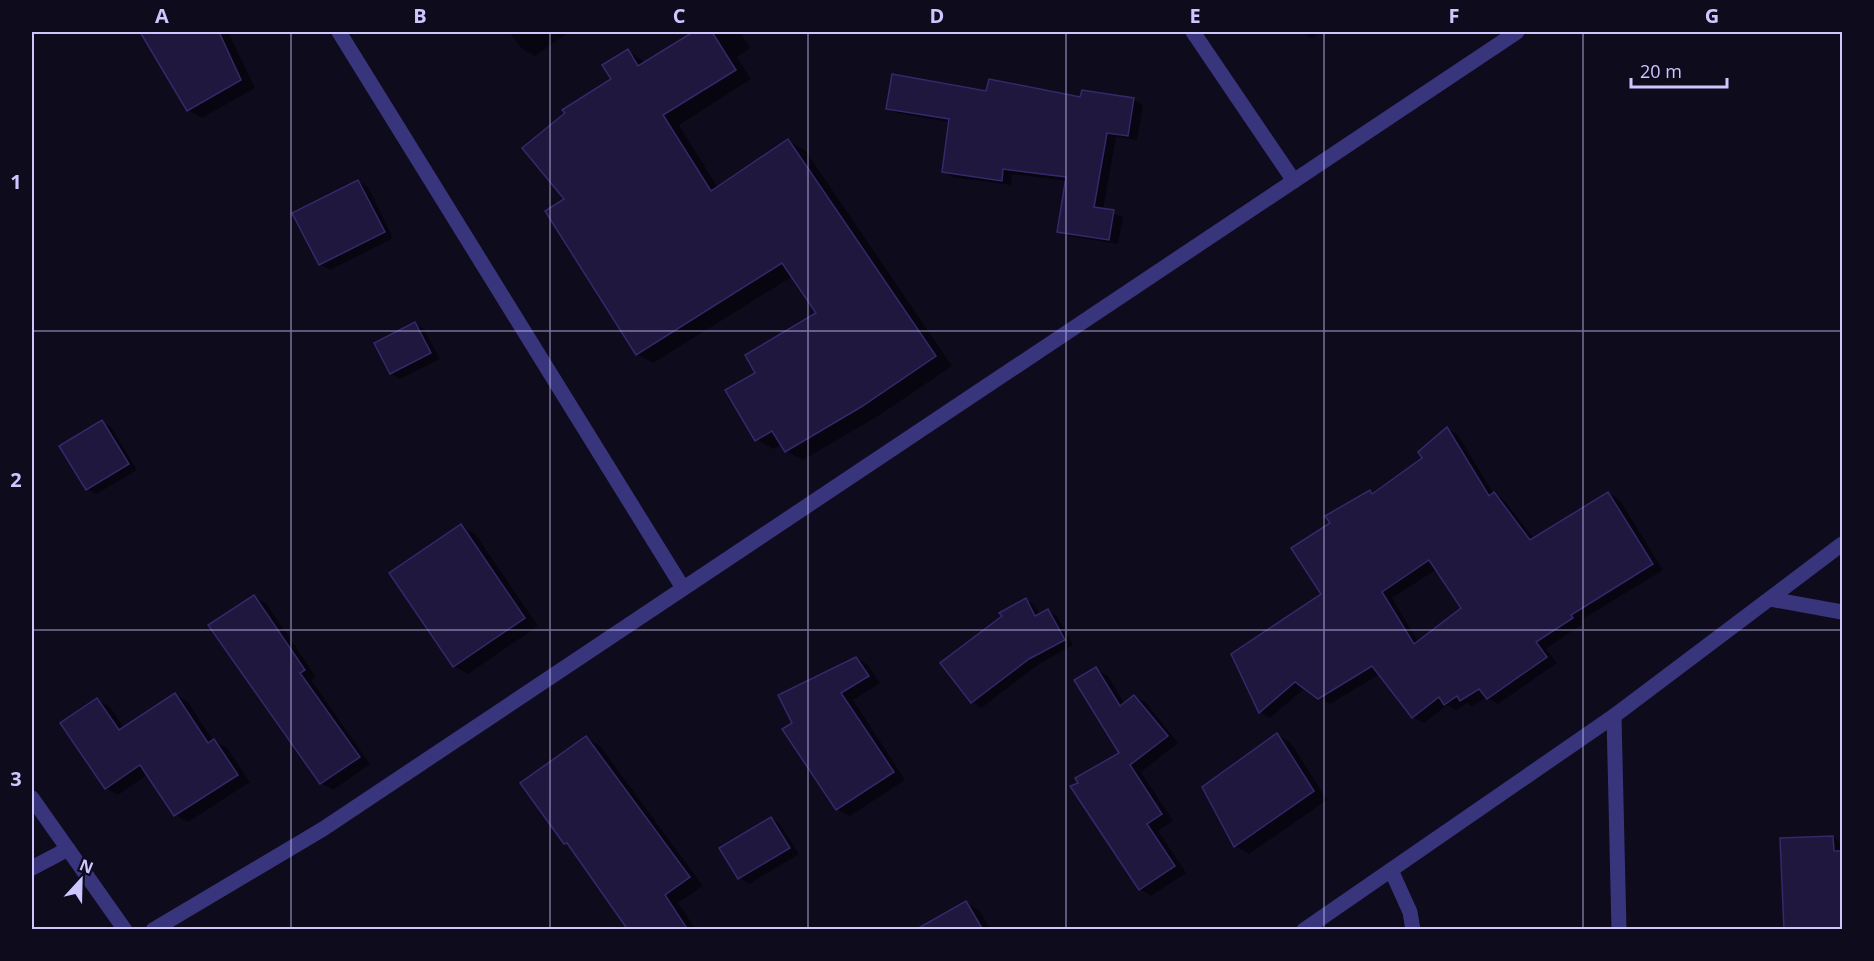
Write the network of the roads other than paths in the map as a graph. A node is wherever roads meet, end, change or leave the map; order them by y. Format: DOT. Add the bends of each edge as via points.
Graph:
graph roads {
  1 [pos="339,32"];
  2 [pos="1193,32"];
  3 [pos="1517,32"];
  4 [pos="1294,181"];
  5 [pos="1842,544"];
  6 [pos="683,588"];
  7 [pos="1770,599"];
  8 [pos="1842,612"];
  9 [pos="1614,716"];
  10 [pos="32,798"];
  11 [pos="68,849"];
  12 [pos="32,868"];
  13 [pos="1390,870"];
  14 [pos="125,930"];
  15 [pos="153,930"];
  16 [pos="1304,930"];
  17 [pos="1413,930"];
  18 [pos="1619,930"];
  1 -- 6 [label="street"];
  2 -- 4 [label="street"];
  3 -- 4 [label="street"];
  4 -- 6 [label="street"];
  5 -- 7 [label="street"];
  6 -- 15 [label="street" via="323,829"];
  7 -- 8 [label="street"];
  7 -- 9 [label="street"];
  9 -- 13 [label="street"];
  9 -- 18 [label="street"];
  10 -- 11 [label="street"];
  11 -- 12 [label="street"];
  11 -- 14 [label="street"];
  13 -- 16 [label="street"];
  13 -- 17 [label="street" via="1410,912"];
}
